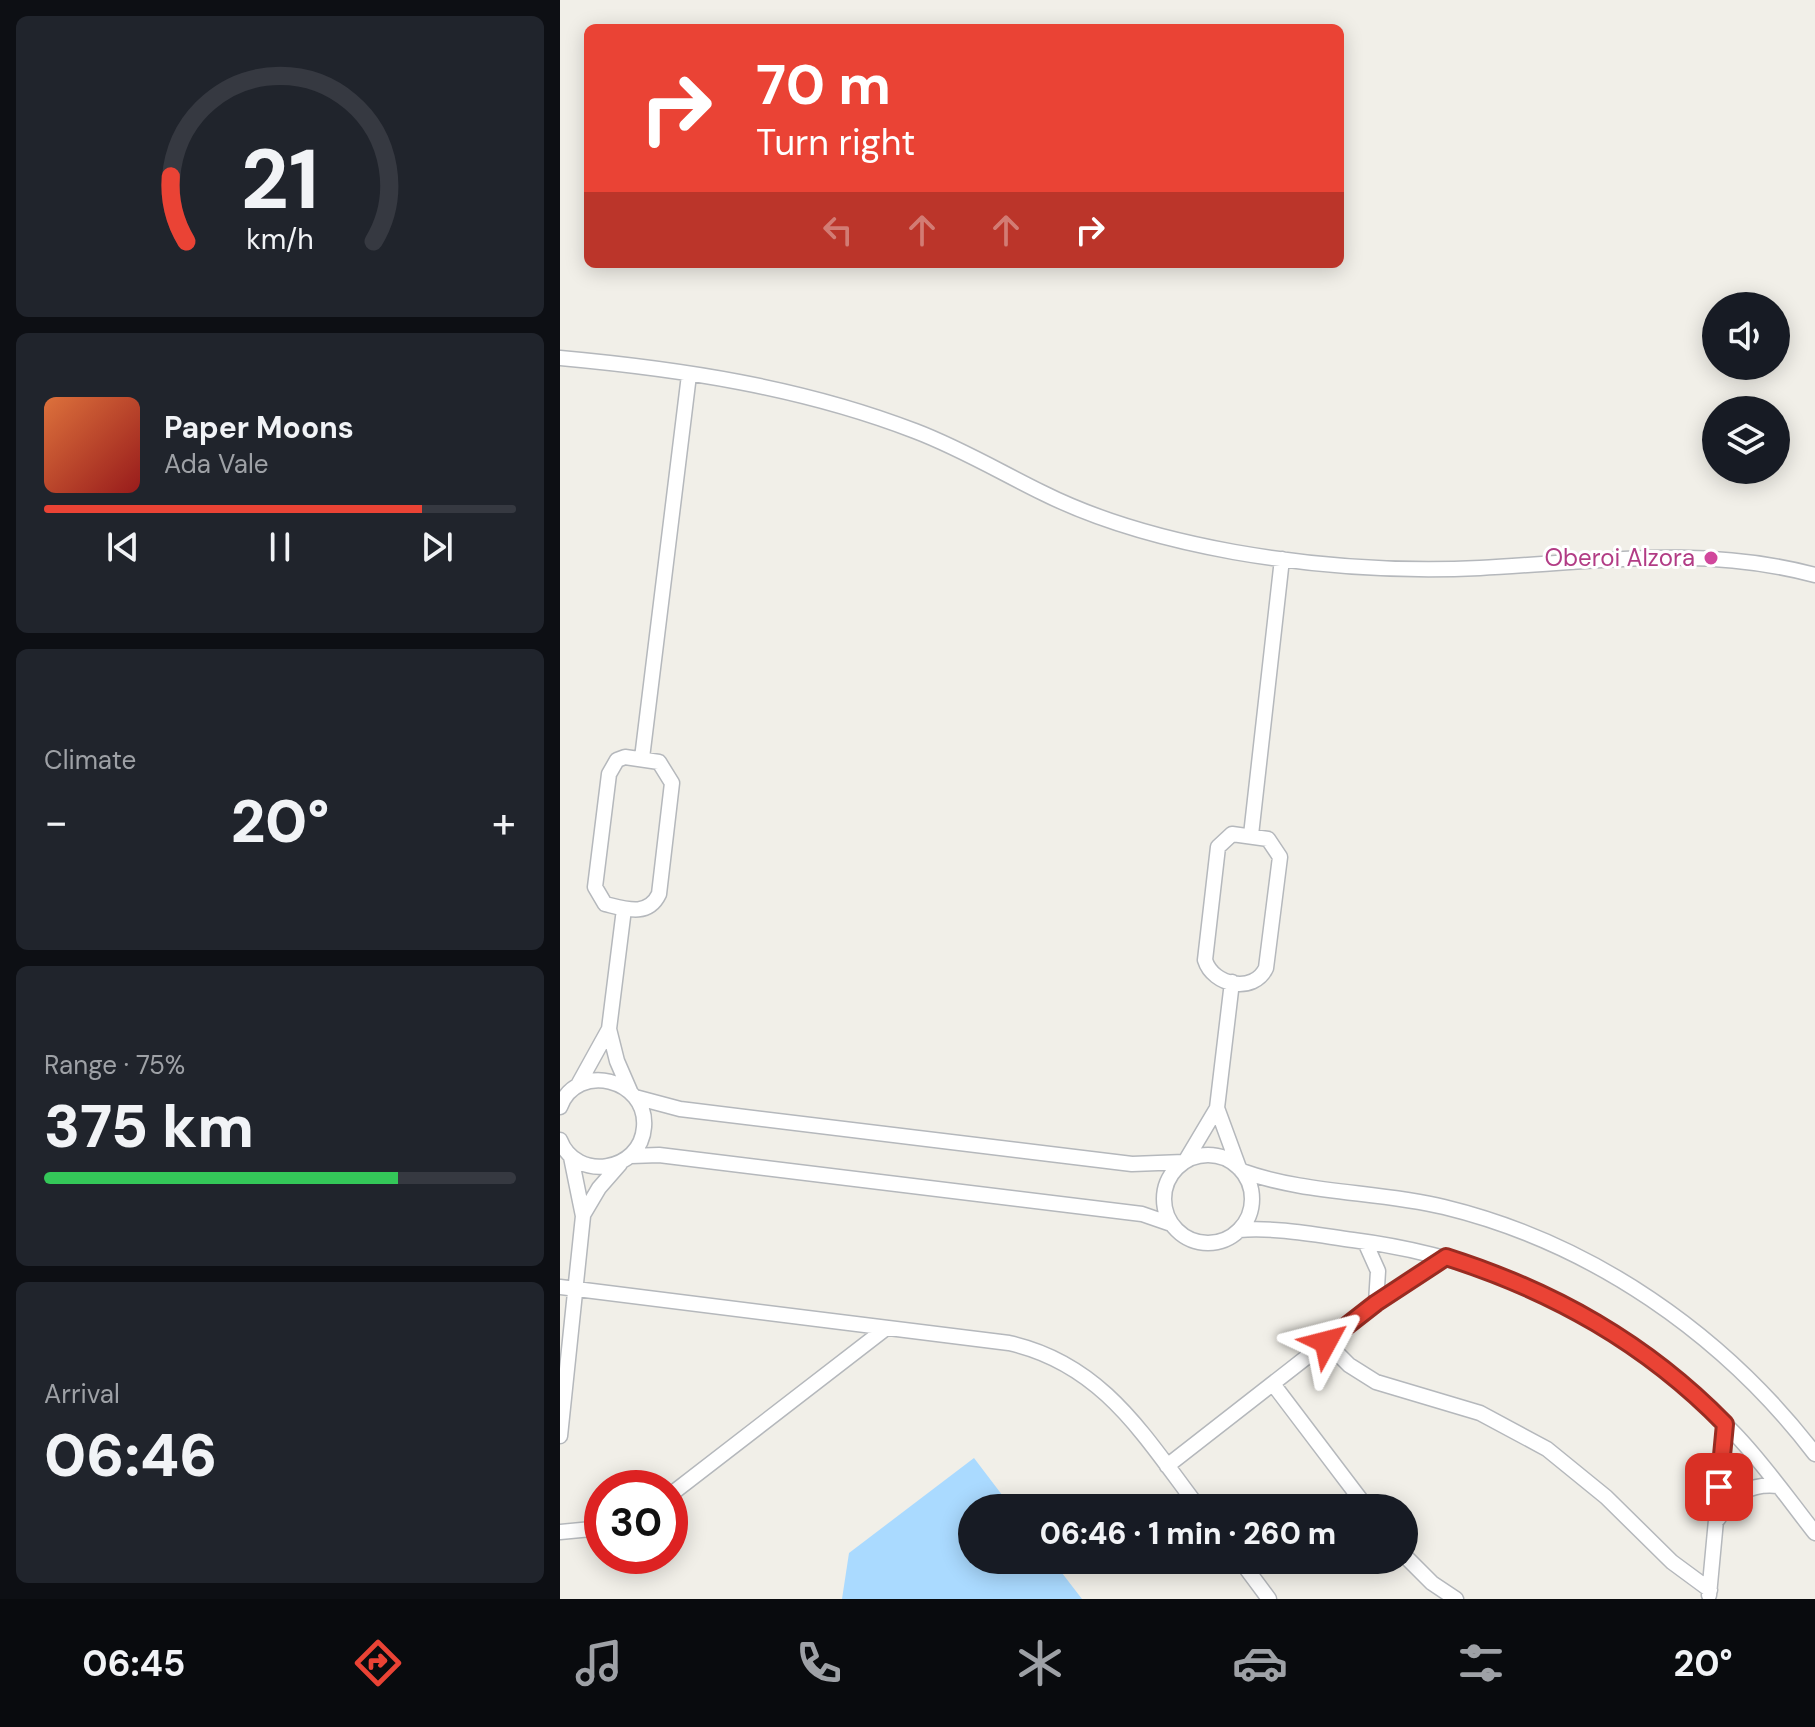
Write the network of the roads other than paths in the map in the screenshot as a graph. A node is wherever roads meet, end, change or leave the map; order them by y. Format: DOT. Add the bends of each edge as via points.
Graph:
graph roads {
  1 [pos="560,358"];
  2 [pos="689,375"];
  3 [pos="1282,559"];
  4 [pos="1815,575"];
  5 [pos="642,758"];
  6 [pos="1251,835"];
  7 [pos="624,909"];
  8 [pos="1232,982"];
  9 [pos="609,1029"];
  10 [pos="570,1088"];
  11 [pos="633,1094"];
  12 [pos="560,1107"];
  13 [pos="1217,1108"];
  14 [pos="563,1147"];
  15 [pos="625,1160"];
  16 [pos="1185,1161"];
  17 [pos="1240,1170"];
  18 [pos="583,1216"];
  19 [pos="1171,1224"];
  20 [pos="1239,1230"];
  21 [pos="1365,1242"];
  22 [pos="1446,1257"];
  23 [pos="568,1288"];
  24 [pos="1376,1303"];
  25 [pos="885,1329"];
  26 [pos="1326,1342"];
  27 [pos="1273,1384"];
  28 [pos="1725,1424"];
  29 [pos="560,1436"];
  30 [pos="1815,1454"];
  31 [pos="1167,1466"];
  32 [pos="688,1481"];
  33 [pos="1778,1486"];
  34 [pos="1188,1494"];
  35 [pos="1356,1494"];
  36 [pos="1717,1519"];
  37 [pos="584,1530"];
  38 [pos="560,1532"];
  39 [pos="1815,1533"];
  40 [pos="1418,1569"];
  41 [pos="1250,1574"];
  42 [pos="1709,1594"];
  43 [pos="1269,1599"];
  44 [pos="1456,1599"];
  1 -- 2 [label="street"];
  2 -- 3 [label="street" via="848,407 947,444 1108,520 1195,544"];
  2 -- 5 [label="street"];
  3 -- 4 [label="street" via="1437,568 1660,555 1761,563"];
  3 -- 6 [label="street"];
  5 -- 7 [label="street" via="625,757 612,766 595,887 605,904"];
  5 -- 7 [label="street" via="666,767 672,791 659,894 644,909"];
  6 -- 8 [label="street" via="1232,834 1218,847 1205,952 1212,975"];
  6 -- 8 [label="street" via="1268,839 1280,857 1269,947 1258,980"];
  7 -- 9 [label="street"];
  8 -- 13 [label="street"];
  9 -- 10 [label="street"];
  9 -- 11 [label="street"];
  10 -- 11 [label="street" via="605,1080"];
  10 -- 12 [label="street"];
  11 -- 15 [label="street" via="643,1111 644,1127 640,1143"];
  11 -- 16 [label="street" via="680,1109 1132,1164"];
  13 -- 16 [label="street"];
  13 -- 17 [label="street"];
  14 -- 15 [label="street" via="595,1168"];
  14 -- 18 [label="street"];
  15 -- 18 [label="street"];
  15 -- 19 [label="street" via="659,1155 1126,1212"];
  16 -- 17 [label="street" via="1214,1155"];
  16 -- 19 [label="street" via="1164,1190"];
  17 -- 20 [label="street" via="1251,1201"];
  17 -- 30 [label="street" via="1270,1180 1442,1207 1552,1244 1604,1270 1697,1333 1776,1407"];
  18 -- 23 [label="street"];
  19 -- 20 [label="street" via="1204,1243"];
  20 -- 21 [label="street"];
  21 -- 22 [label="street"];
  21 -- 24 [label="street" via="1378,1271"];
  22 -- 24 [label="street"];
  22 -- 28 [label="street" via="1584,1313 1666,1369"];
  23 -- 25 [label="street"];
  23 -- 29 [label="street"];
  24 -- 26 [label="street"];
  25 -- 31 [label="street" via="1009,1343 1060,1360 1104,1390"];
  25 -- 32 [label="street"];
  26 -- 27 [label="street"];
  26 -- 42 [label="street" via="1366,1378 1480,1413 1547,1449"];
  27 -- 31 [label="street"];
  27 -- 35 [label="street"];
  28 -- 33 [label="street"];
  28 -- 36 [label="street"];
  31 -- 34 [label="street"];
  33 -- 36 [label="street" via="1746,1489"];
  33 -- 39 [label="street"];
  36 -- 42 [label="street"];
  37 -- 38 [label="street"];
  40 -- 44 [label="street"];
  41 -- 43 [label="street"];
}
